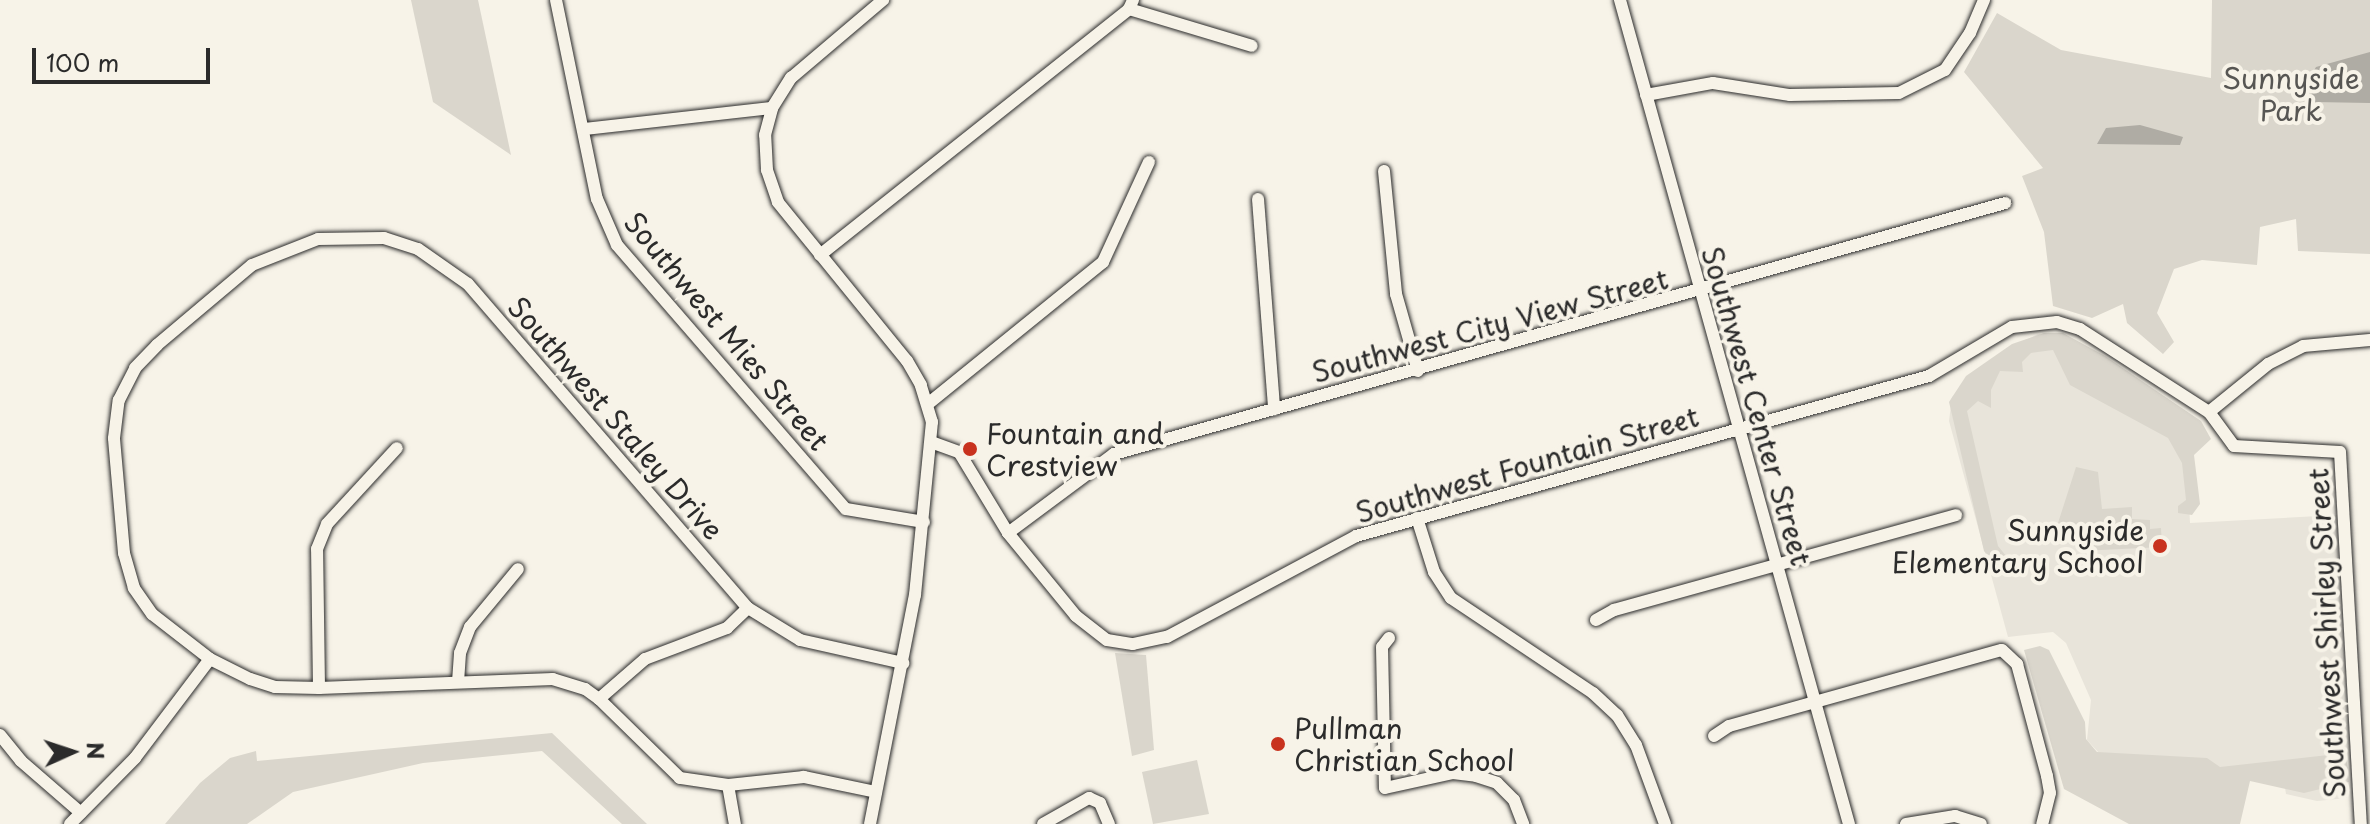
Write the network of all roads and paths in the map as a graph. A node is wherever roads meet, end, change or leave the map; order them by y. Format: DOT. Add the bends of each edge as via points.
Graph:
graph roads {
  1 [pos="556,0"];
  2 [pos="883,0"];
  3 [pos="1620,0"];
  4 [pos="1984,0"];
  5 [pos="1131,4"];
  6 [pos="1252,46"];
  7 [pos="1646,95"];
  8 [pos="772,108"];
  9 [pos="584,129"];
  10 [pos="1149,162"];
  11 [pos="1384,171"];
  12 [pos="1258,199"];
  13 [pos="2005,203"];
  14 [pos="820,255"];
  15 [pos="1700,292"];
  16 [pos="2370,340"];
  17 [pos="1418,371"];
  18 [pos="929,403"];
  19 [pos="1274,409"];
  20 [pos="2209,412"];
  21 [pos="1739,429"];
  22 [pos="931,442"];
  23 [pos="397,448"];
  24 [pos="1956,515"];
  25 [pos="1417,518"];
  26 [pos="924,522"];
  27 [pos="1008,533"];
  28 [pos="1778,566"];
  29 [pos="518,569"];
  30 [pos="748,608"];
  31 [pos="1596,620"];
  32 [pos="1389,638"];
  33 [pos="210,659"];
  34 [pos="903,663"];
  35 [pos="458,682"];
  36 [pos="319,688"];
  37 [pos="599,699"];
  38 [pos="1814,702"];
  39 [pos="0,735"];
  40 [pos="1714,736"];
  41 [pos="728,785"];
  42 [pos="876,792"];
  43 [pos="81,813"];
  44 [pos="70,824"];
  45 [pos="735,824"];
  46 [pos="870,824"];
  47 [pos="1043,824"];
  48 [pos="1109,824"];
  49 [pos="1523,824"];
  50 [pos="1665,824"];
  51 [pos="1849,824"];
  52 [pos="1906,824"];
  53 [pos="1981,824"];
  54 [pos="2042,824"];
  55 [pos="2361,824"];
  1 -- 9 [label="street, Southwest Mies Street"];
  2 -- 8 [label="street" via="791,78"];
  3 -- 7 [label="street, Southwest Center Street"];
  4 -- 7 [label="street" via="1945,70 1899,93 1790,95 1713,83"];
  5 -- 6 [label="street"];
  5 -- 14 [label="street"];
  7 -- 15 [label="street, Southwest Center Street"];
  8 -- 9 [label="street"];
  8 -- 14 [label="street" via="765,135 767,170 778,202"];
  9 -- 26 [label="street, Southwest Mies Street" via="597,199 617,245 825,486 846,509 861,516"];
  10 -- 18 [label="street" via="1103,262"];
  11 -- 17 [label="street" via="1396,294"];
  12 -- 19 [label="street"];
  13 -- 15 [label="street, Southwest City View Street"];
  14 -- 18 [label="street" via="907,361"];
  15 -- 17 [label="street, Southwest City View Street"];
  15 -- 21 [label="street, Southwest Center Street"];
  16 -- 20 [label="street" via="2303,346 2268,364"];
  17 -- 19 [label="street, Southwest City View Street"];
  18 -- 22 [label="street"];
  19 -- 27 [label="street, Southwest City View Street" via="1114,454"];
  20 -- 21 [label="street, Southwest Fountain Street" via="2080,329 2033,321 2012,327 1929,376"];
  20 -- 55 [label="street, Southwest Shirley Street" via="2234,446 2243,450 2340,452"];
  21 -- 25 [label="street, Southwest Fountain Street"];
  21 -- 28 [label="street, Southwest Center Street"];
  22 -- 26 [label="street"];
  22 -- 27 [label="street, Southwest Fountain Street" via="959,452"];
  23 -- 36 [label="street" via="327,524 317,549"];
  24 -- 28 [label="street"];
  25 -- 27 [label="street, Southwest Fountain Street" via="1356,536 1167,637 1133,644 1107,640 1091,630"];
  25 -- 50 [label="street" via="1434,572 1451,598 1593,693 1617,715 1636,745"];
  26 -- 34 [label="street"];
  28 -- 31 [label="street" via="1614,610"];
  28 -- 38 [label="street, Southwest Center Street"];
  29 -- 35 [label="street" via="470,627 460,653"];
  30 -- 33 [label="street, Southwest Staley Drive" via="468,284 444,264 384,238 351,235 285,249 252,265 157,345 135,368 119,400 114,438 124,553 134,588 152,614"];
  30 -- 34 [label="street, Southwest Staley Drive" via="800,640"];
  30 -- 37 [label="street" via="727,628 645,659"];
  32 -- 49 [label="street" via="1382,647 1385,788 1453,773 1476,776 1497,783 1514,800"];
  33 -- 36 [label="street, Southwest Staley Drive" via="275,687"];
  33 -- 43 [label="street" via="178,708"];
  34 -- 42 [label="street"];
  35 -- 36 [label="street, Southwest Staley Drive"];
  35 -- 37 [label="street, Southwest Staley Drive" via="553,679 578,685"];
  37 -- 41 [label="street, Southwest Staley Drive" via="680,778"];
  38 -- 40 [label="street" via="1729,726"];
  38 -- 51 [label="street, Southwest Center Street"];
  38 -- 54 [label="street" via="2002,650 2017,664 2047,776 2050,793"];
  39 -- 43 [label="street" via="21,761"];
  41 -- 42 [label="street, Southwest Staley Drive" via="804,777"];
  41 -- 45 [label="street"];
  42 -- 46 [label="street"];
  43 -- 44 [label="street"];
  47 -- 48 [label="street" via="1089,798 1100,803"];
  52 -- 53 [label="street" via="1955,816"];
}
